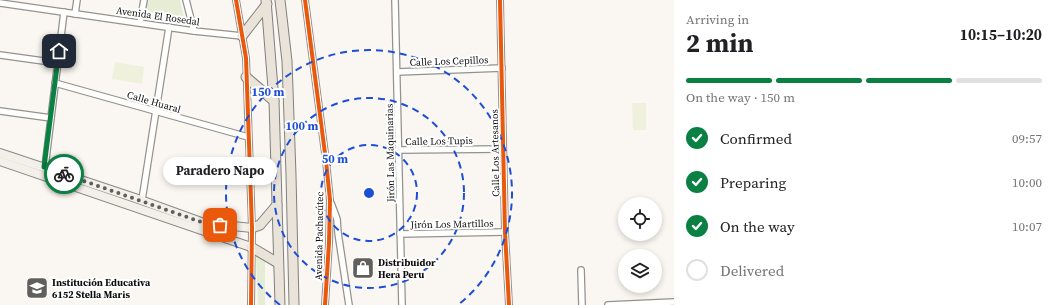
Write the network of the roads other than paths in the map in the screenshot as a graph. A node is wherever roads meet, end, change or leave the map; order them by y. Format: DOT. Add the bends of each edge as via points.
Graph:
graph roads {
  1 [pos="77,0"];
  2 [pos="144,0"];
  3 [pos="186,0"];
  4 [pos="236,0"];
  5 [pos="280,0"];
  6 [pos="305,0"];
  7 [pos="395,0"];
  8 [pos="500,0"];
  9 [pos="10,2"];
  10 [pos="267,2"];
  11 [pos="0,3"];
  12 [pos="64,12"];
  13 [pos="75,14"];
  14 [pos="140,23"];
  15 [pos="169,27"];
  16 [pos="194,31"];
  17 [pos="242,36"];
  18 [pos="0,55"];
  19 [pos="58,63"];
  20 [pos="502,68"];
  21 [pos="397,72"];
  22 [pos="246,77"];
  23 [pos="55,83"];
  24 [pos="274,101"];
  25 [pos="0,111"];
  26 [pos="155,111"];
  27 [pos="51,118"];
  28 [pos="248,137"];
  29 [pos="503,149"];
  30 [pos="398,150"];
  31 [pos="0,153"];
  32 [pos="0,161"];
  33 [pos="44,167"];
  34 [pos="291,175"];
  35 [pos="276,176"];
  36 [pos="142,200"];
  37 [pos="330,200"];
  38 [pos="277,205"];
  39 [pos="235,226"];
  40 [pos="252,228"];
  41 [pos="505,232"];
  42 [pos="400,234"];
  43 [pos="234,241"];
  44 [pos="251,247"];
  45 [pos="278,263"];
  46 [pos="581,270"];
  47 [pos="674,302"];
  48 [pos="251,305"];
  49 [pos="280,305"];
  50 [pos="294,305"];
  51 [pos="325,305"];
  52 [pos="349,305"];
  53 [pos="402,305"];
  54 [pos="509,305"];
  55 [pos="582,305"];
  56 [pos="608,305"];
  1 -- 13 [label="street"];
  2 -- 14 [label="street"];
  3 -- 16 [label="street"];
  4 -- 17 [label="street"];
  5 -- 34 [label="main road" via="287,61"];
  6 -- 37 [label="street, Avenida Pachacútec"];
  7 -- 21 [label="street, Jirón Las Maquinarias"];
  8 -- 20 [label="street, Calle Los Artesanos"];
  9 -- 11 [label="street, Avenida El Rosedal"];
  9 -- 12 [label="street, Avenida El Rosedal"];
  10 -- 17 [label="main road"];
  10 -- 24 [label="main road"];
  12 -- 13 [label="street, Avenida El Rosedal"];
  12 -- 19 [label="street"];
  13 -- 14 [label="street, Avenida El Rosedal"];
  14 -- 15 [label="street, Avenida El Rosedal"];
  15 -- 16 [label="street, Avenida El Rosedal"];
  15 -- 26 [label="street"];
  16 -- 17 [label="street, Avenida El Rosedal"];
  17 -- 22 [label="street"];
  18 -- 19 [label="street"];
  19 -- 23 [label="street"];
  20 -- 21 [label="street, Calle Los Cepillos"];
  20 -- 29 [label="street, Calle Los Artesanos"];
  21 -- 30 [label="street, Jirón Las Maquinarias"];
  22 -- 24 [label="main road"];
  22 -- 28 [label="street"];
  23 -- 26 [label="street, Calle Huaral"];
  23 -- 27 [label="street"];
  24 -- 35 [label="main road"];
  25 -- 27 [label="street"];
  26 -- 28 [label="street, Calle Huaral"];
  26 -- 36 [label="street"];
  27 -- 33 [label="street"];
  28 -- 40 [label="street"];
  29 -- 30 [label="street, Calle Los Tupis"];
  29 -- 41 [label="street, Calle Los Artesanos"];
  30 -- 42 [label="street, Jirón Las Maquinarias"];
  31 -- 33 [label="street"];
  32 -- 43 [label="street"];
  33 -- 36 [label="street"];
  34 -- 35 [label="main road"];
  34 -- 50 [label="main road"];
  35 -- 38 [label="main road"];
  36 -- 39 [label="street" via="204,223"];
  37 -- 51 [label="street, Avenida Pachacútec"];
  37 -- 52 [label="street" via="337,219"];
  38 -- 40 [label="main road" via="260,225"];
  38 -- 45 [label="main road"];
  39 -- 40 [label="street"];
  39 -- 43 [label="street"];
  40 -- 44 [label="street"];
  41 -- 42 [label="street, Jirón Los Martillos"];
  41 -- 54 [label="street, Calle Los Artesanos"];
  42 -- 53 [label="street, Jirón Las Maquinarias"];
  43 -- 44 [label="street"];
  44 -- 45 [label="main road"];
  44 -- 48 [label="street"];
  45 -- 49 [label="main road"];
  46 -- 55 [label="street"];
  47 -- 56 [label="street"];
}
